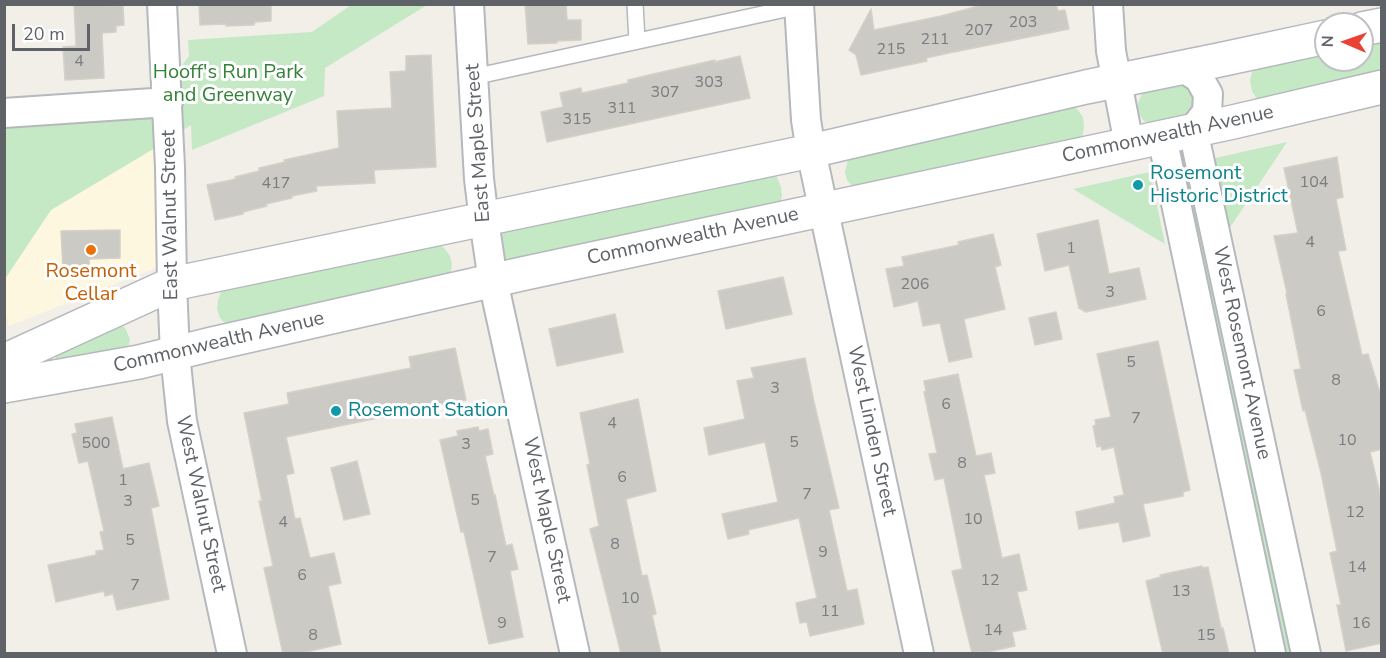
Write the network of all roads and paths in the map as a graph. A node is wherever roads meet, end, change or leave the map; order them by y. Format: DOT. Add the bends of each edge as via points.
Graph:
graph roads {
  1 [pos="162,4"];
  2 [pos="469,4"];
  3 [pos="635,4"];
  4 [pos="1108,4"];
  5 [pos="802,5"];
  6 [pos="1314,40"];
  7 [pos="637,41"];
  8 [pos="1182,67"];
  9 [pos="473,76"];
  10 [pos="1117,80"];
  11 [pos="1382,87"];
  12 [pos="168,102"];
  13 [pos="4,113"];
  14 [pos="1177,134"];
  15 [pos="1129,144"];
  16 [pos="811,152"];
  17 [pos="824,209"];
  18 [pos="483,220"];
  19 [pos="494,281"];
  20 [pos="172,284"];
  21 [pos="175,354"];
  22 [pos="4,361"];
  23 [pos="4,386"];
  24 [pos="232,654"];
  25 [pos="575,654"];
  26 [pos="919,654"];
  27 [pos="1271,654"];
  28 [pos="1306,654"];
  1 -- 12 [label="street, East Walnut Street"];
  2 -- 9 [label="street, East Maple Street"];
  3 -- 7 [label="lane"];
  4 -- 10 [label="street"];
  5 -- 7 [label="lane"];
  5 -- 16 [label="street, West Linden Street" via="806,120"];
  6 -- 8 [label="street"];
  7 -- 9 [label="lane"];
  8 -- 10 [label="street"];
  8 -- 14 [label="street" via="1199,78 1208,94 1207,112"];
  9 -- 18 [label="street, East Maple Street"];
  10 -- 15 [label="street"];
  10 -- 16 [label="street"];
  11 -- 14 [label="street, Commonwealth Avenue"];
  12 -- 13 [label="street"];
  12 -- 20 [label="street, East Walnut Street"];
  14 -- 15 [label="street, Commonwealth Avenue"];
  14 -- 27 [label="street, West Rosemont Avenue"];
  14 -- 28 [label="street, West Rosemont Avenue"];
  15 -- 17 [label="street, Commonwealth Avenue"];
  16 -- 17 [label="street, West Linden Street"];
  16 -- 18 [label="street"];
  17 -- 19 [label="street, Commonwealth Avenue"];
  17 -- 26 [label="street, West Linden Street"];
  18 -- 19 [label="street, East Maple Street"];
  18 -- 20 [label="street"];
  19 -- 21 [label="street, Commonwealth Avenue"];
  19 -- 25 [label="street, West Maple Street"];
  20 -- 21 [label="street, East Walnut Street"];
  20 -- 22 [label="street"];
  21 -- 23 [label="street, Commonwealth Avenue"];
  21 -- 24 [label="street, West Walnut Street" via="182,421"];
}
